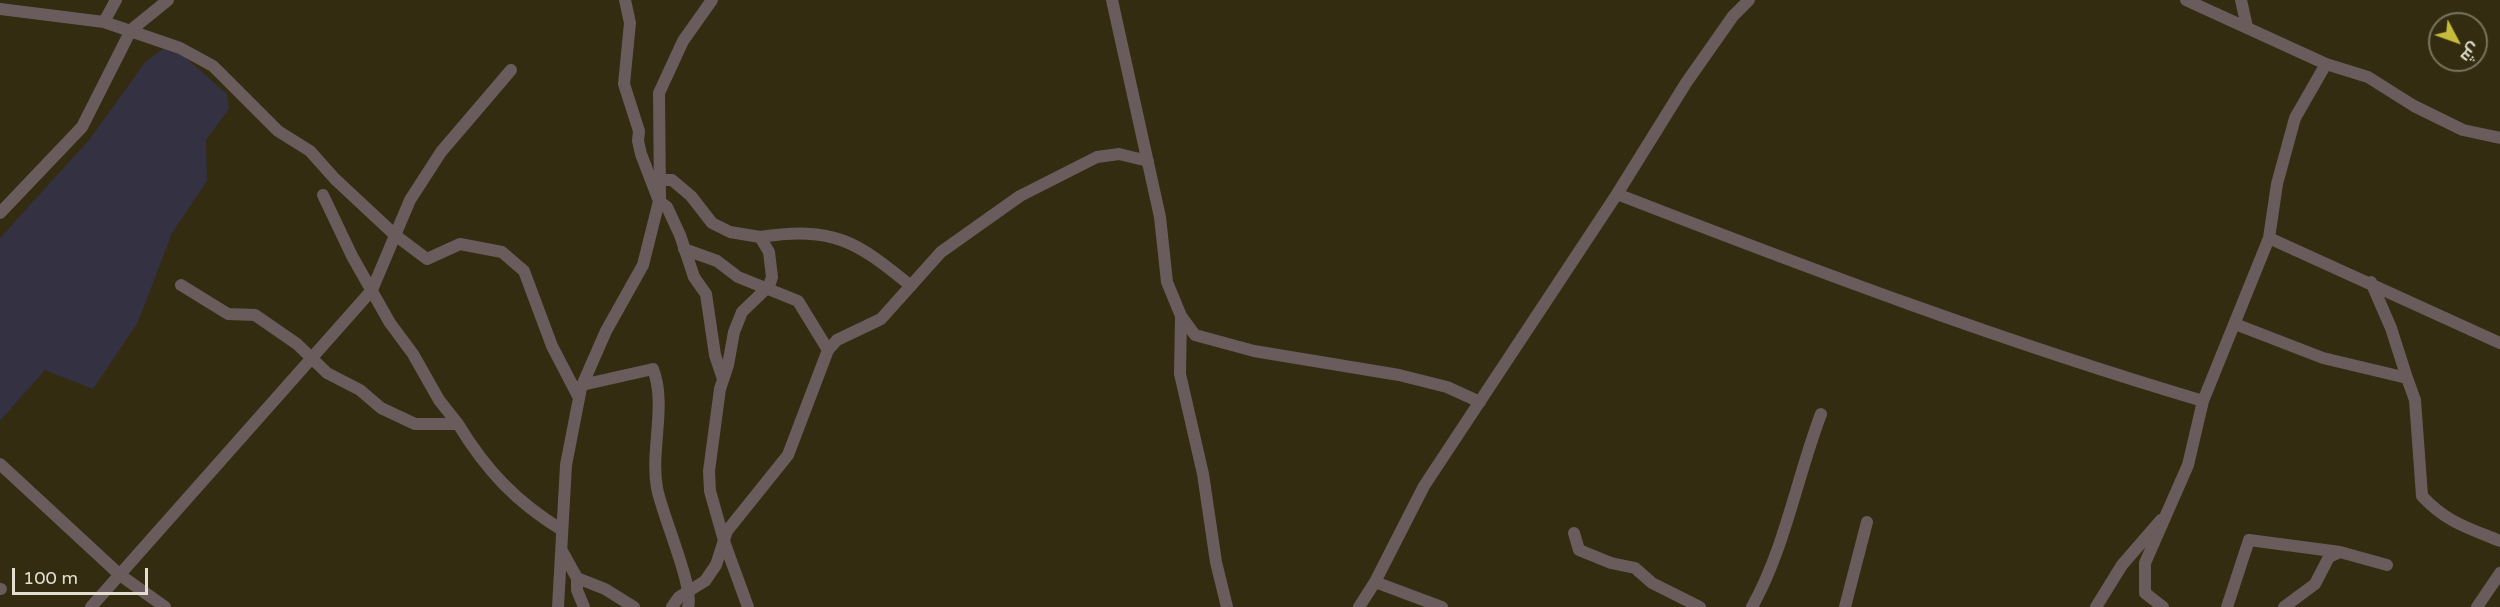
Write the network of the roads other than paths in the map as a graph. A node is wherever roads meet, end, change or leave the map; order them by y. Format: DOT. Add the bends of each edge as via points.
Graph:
graph roads {
  1 [pos="116,0"];
  2 [pos="168,0"];
  3 [pos="625,0"];
  4 [pos="712,0"];
  5 [pos="1112,0"];
  6 [pos="1749,0"];
  7 [pos="2186,0"];
  8 [pos="2241,0"];
  9 [pos="0,9"];
  10 [pos="104,22"];
  11 [pos="2247,27"];
  12 [pos="131,30"];
  13 [pos="2326,64"];
  14 [pos="511,70"];
  15 [pos="2500,138"];
  16 [pos="1148,161"];
  17 [pos="660,180"];
  18 [pos="1617,194"];
  19 [pos="323,195"];
  20 [pos="659,201"];
  21 [pos="0,213"];
  22 [pos="395,235"];
  23 [pos="760,237"];
  24 [pos="2269,238"];
  25 [pos="684,249"];
  26 [pos="2371,282"];
  27 [pos="181,285"];
  28 [pos="911,286"];
  29 [pos="767,288"];
  30 [pos="372,290"];
  31 [pos="1181,316"];
  32 [pos="2235,324"];
  33 [pos="2500,344"];
  34 [pos="828,350"];
  35 [pos="311,357"];
  36 [pos="2407,378"];
  37 [pos="723,379"];
  38 [pos="582,385"];
  39 [pos="579,398"];
  40 [pos="2203,401"];
  41 [pos="1480,402"];
  42 [pos="1821,414"];
  43 [pos="458,424"];
  44 [pos="0,464"];
  45 [pos="2168,513"];
  46 [pos="1867,522"];
  47 [pos="562,530"];
  48 [pos="1574,533"];
  49 [pos="723,539"];
  50 [pos="2500,541"];
  51 [pos="561,550"];
  52 [pos="2340,552"];
  53 [pos="2387,565"];
  54 [pos="2500,573"];
  55 [pos="120,575"];
  56 [pos="577,578"];
  57 [pos="1375,582"];
  58 [pos="688,590"];
  59 [pos="91,607"];
  60 [pos="165,607"];
  61 [pos="558,607"];
  62 [pos="584,607"];
  63 [pos="634,607"];
  64 [pos="672,607"];
  65 [pos="688,607"];
  66 [pos="748,607"];
  67 [pos="1227,607"];
  68 [pos="1359,607"];
  69 [pos="1443,607"];
  70 [pos="1700,607"];
  71 [pos="1752,607"];
  72 [pos="1845,607"];
  73 [pos="2096,607"];
  74 [pos="2163,607"];
  75 [pos="2227,607"];
  76 [pos="2284,607"];
  77 [pos="2477,607"];
  1 -- 10 [label="street"];
  2 -- 12 [label="street"];
  3 -- 20 [label="street" via="630,23 624,84 639,131 641,154"];
  4 -- 17 [label="street" via="683,41 659,93"];
  5 -- 16 [label="street"];
  6 -- 18 [label="street" via="1733,16 1686,83"];
  7 -- 11 [label="street"];
  8 -- 11 [label="street"];
  9 -- 10 [label="street"];
  10 -- 12 [label="street"];
  11 -- 13 [label="street"];
  12 -- 21 [label="street" via="82,127"];
  12 -- 22 [label="street" via="180,48 213,66 278,131 310,151"];
  13 -- 15 [label="street" via="2368,77 2414,106 2463,129"];
  13 -- 24 [label="street" via="2295,118 2277,184"];
  14 -- 22 [label="street" via="441,152 410,200"];
  16 -- 28 [label="street" via="1119,154 1097,157 1059,175 1020,196 941,252"];
  16 -- 31 [label="street" via="1160,218 1167,282"];
  17 -- 20 [label="street"];
  17 -- 23 [label="street" via="672,180 691,196 712,223 730,232"];
  18 -- 40 [label="street" via="1929,312"];
  18 -- 41 [label="street"];
  19 -- 30 [label="street"];
  20 -- 25 [label="street" via="667,207"];
  20 -- 38 [label="street" via="643,265 606,331"];
  22 -- 30 [label="street"];
  22 -- 39 [label="street" via="426,259 460,244 502,252 524,271 552,346"];
  23 -- 28 [label="street" via="817,234 848,242 874,255"];
  23 -- 29 [label="street" via="771,265 772,278"];
  24 -- 26 [label="street"];
  24 -- 32 [label="street"];
  25 -- 29 [label="street" via="717,261 738,277"];
  25 -- 37 [label="street" via="710,304"];
  26 -- 33 [label="street"];
  26 -- 36 [label="street"];
  27 -- 35 [label="street" via="228,314 255,315"];
  28 -- 34 [label="street" via="881,320 837,340"];
  29 -- 34 [label="street" via="798,301"];
  29 -- 37 [label="street" via="742,312"];
  30 -- 35 [label="street"];
  30 -- 43 [label="street" via="390,324"];
  31 -- 41 [label="street" via="1195,335 1254,351 1399,375 1447,387"];
  31 -- 67 [label="street" via="1180,374"];
  32 -- 36 [label="street" via="2323,358"];
  32 -- 40 [label="street"];
  34 -- 49 [label="street" via="788,455"];
  35 -- 43 [label="street" via="327,373 360,390 381,408 415,424"];
  35 -- 55 [label="street"];
  36 -- 50 [label="street" via="2415,400 2422,496 2440,515"];
  37 -- 49 [label="street" via="709,471 710,491"];
  38 -- 39 [label="street"];
  38 -- 58 [label="street" via="626,372 653,369 657,392 657,488"];
  39 -- 47 [label="street" via="566,465"];
  40 -- 45 [label="street" via="2188,465"];
  41 -- 57 [label="street" via="1424,486"];
  42 -- 71 [label="street"];
  43 -- 47 [label="street" via="473,449 528,509"];
  44 -- 55 [label="street"];
  45 -- 73 [label="street" via="2122,565"];
  45 -- 74 [label="street" via="2145,563 2145,593"];
  46 -- 72 [label="street"];
  47 -- 51 [label="street"];
  48 -- 70 [label="street" via="1579,550 1635,568 1652,583"];
  49 -- 58 [label="street" via="716,565 705,581"];
  49 -- 66 [label="street"];
  51 -- 56 [label="street"];
  51 -- 61 [label="street"];
  52 -- 53 [label="street"];
  52 -- 75 [label="street" via="2248,540"];
  52 -- 76 [label="street" via="2329,557 2315,584"];
  54 -- 77 [label="street"];
  55 -- 59 [label="street"];
  55 -- 60 [label="street"];
  56 -- 62 [label="street"];
  56 -- 63 [label="street" via="605,588"];
  57 -- 68 [label="street"];
  57 -- 69 [label="street"];
  58 -- 64 [label="street"];
  58 -- 65 [label="street"];
}
